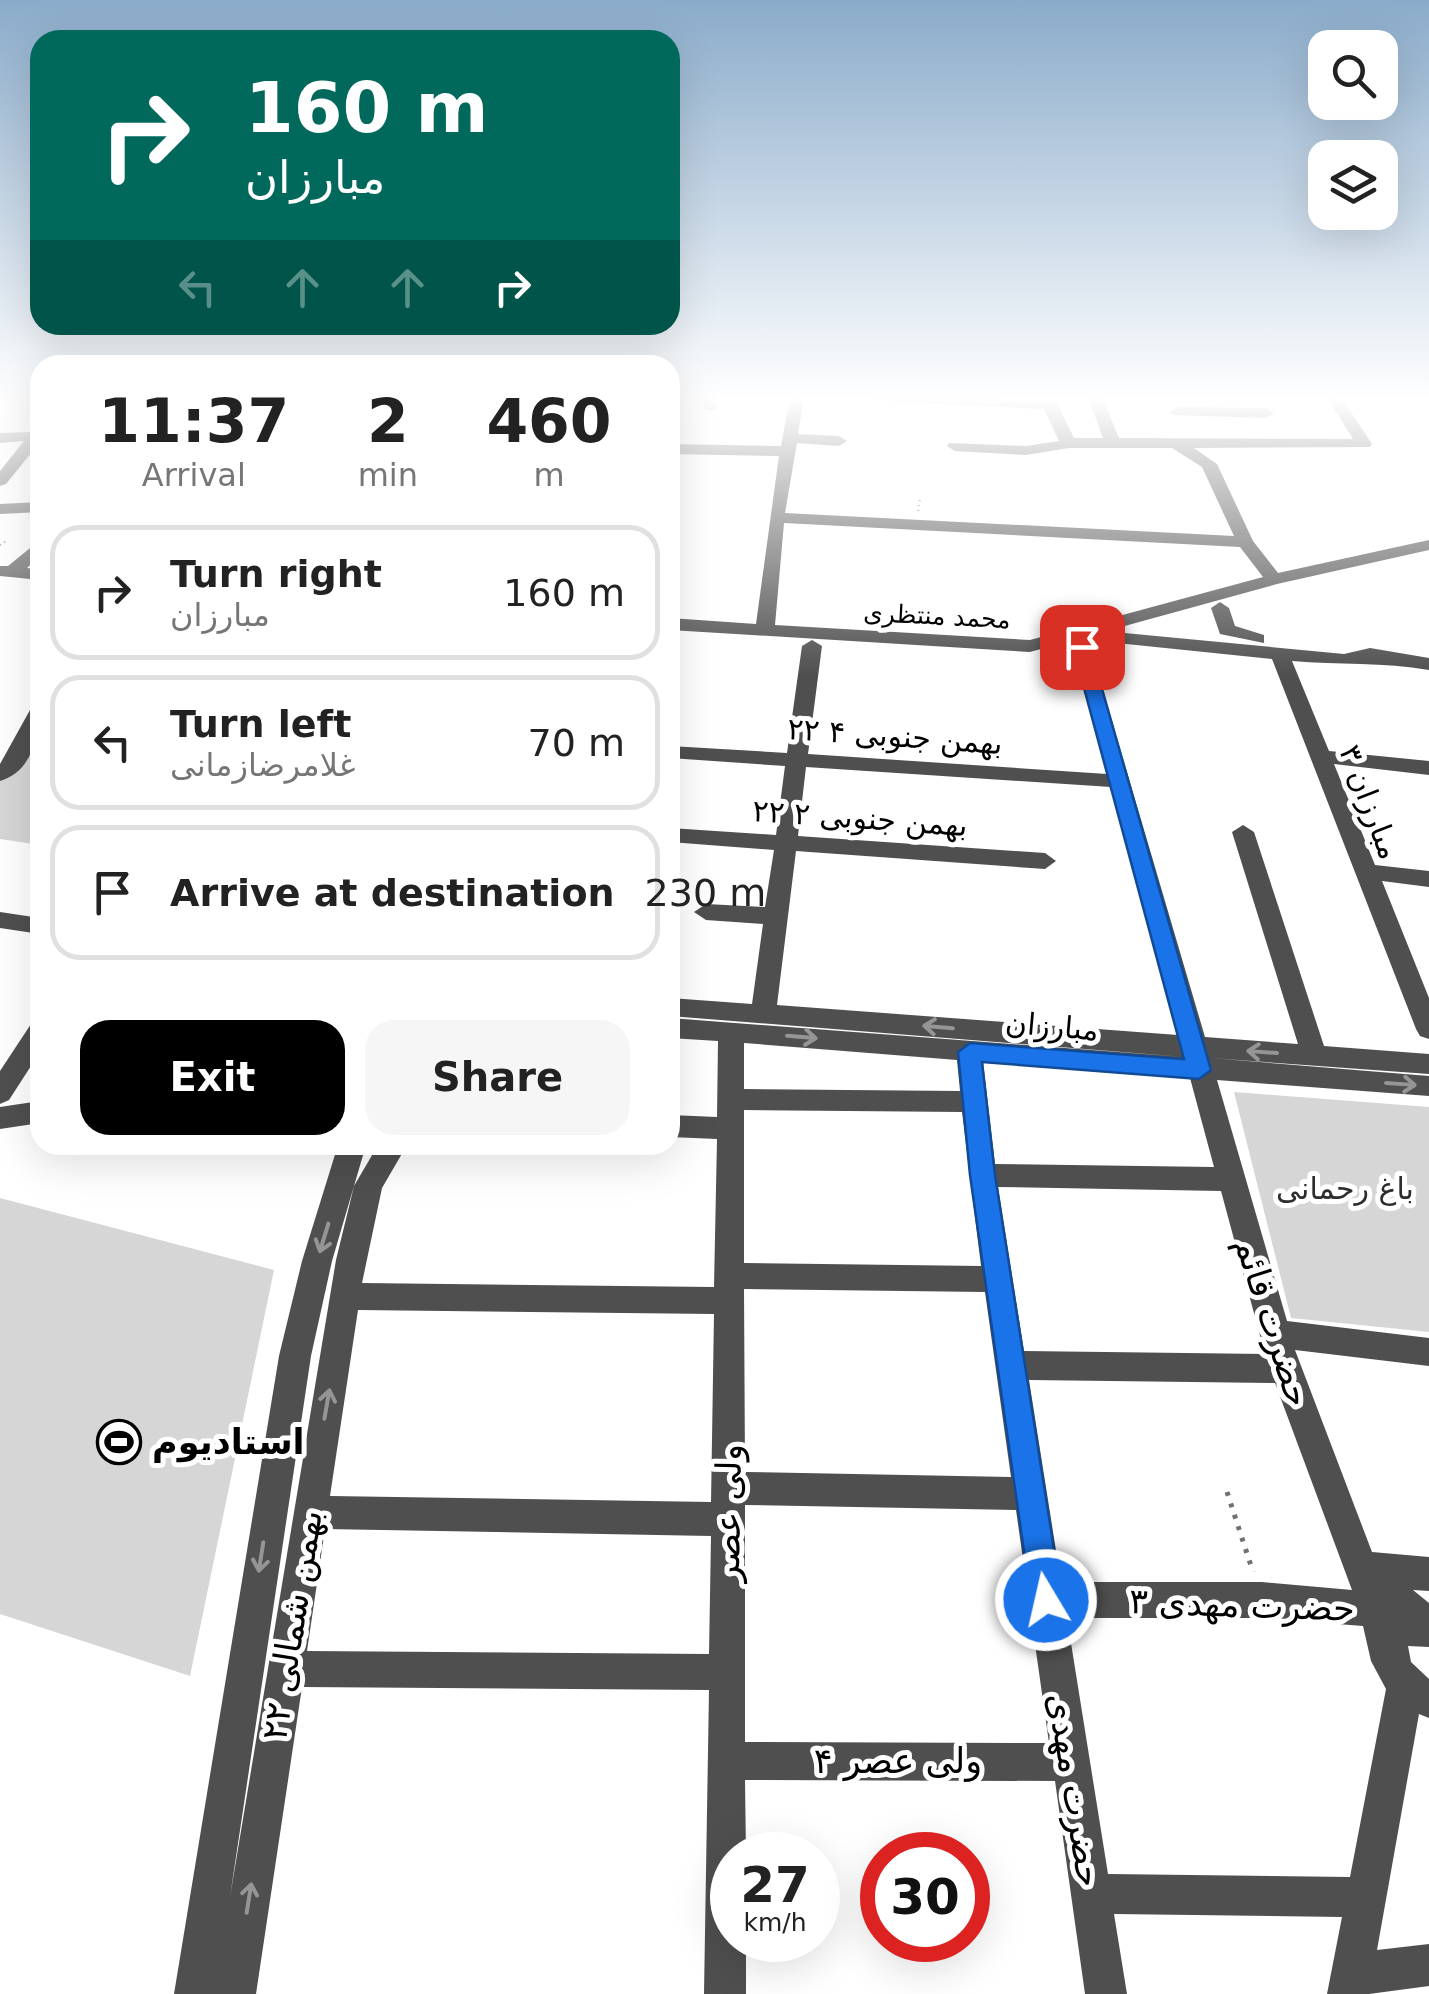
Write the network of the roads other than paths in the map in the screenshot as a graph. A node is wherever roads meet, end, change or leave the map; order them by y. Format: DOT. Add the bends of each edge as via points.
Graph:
graph roads {
  1 [pos="781,490"];
  2 [pos="1220,490"];
  3 [pos="30,508"];
  4 [pos="0,509"];
  5 [pos="776,518"];
  6 [pos="1245,542"];
  7 [pos="1429,545"];
  8 [pos="30,553"];
  9 [pos="1383,554"];
  10 [pos="1429,560"];
  11 [pos="1403,566"];
  12 [pos="6,572"];
  13 [pos="1274,579"];
  14 [pos="1220,608"];
  15 [pos="680,625"];
  16 [pos="764,630"];
  17 [pos="680,637"];
  18 [pos="1114,638"];
  19 [pos="812,646"];
  20 [pos="1082,647"];
  21 [pos="1279,652"];
  22 [pos="1384,658"];
  23 [pos="1429,664"];
  24 [pos="30,731"];
  25 [pos="680,753"];
  26 [pos="1319,756"];
  27 [pos="797,760"];
  28 [pos="1429,768"];
  29 [pos="0,774"];
  30 [pos="1116,781"];
  31 [pos="1244,832"];
  32 [pos="680,836"];
  33 [pos="786,843"];
  34 [pos="1046,861"];
  35 [pos="1364,871"];
  36 [pos="1429,879"];
  37 [pos="706,912"];
  38 [pos="776,916"];
  39 [pos="0,920"];
  40 [pos="30,924"];
  41 [pos="680,1007"];
  42 [pos="763,1014"];
  43 [pos="680,1028"];
  44 [pos="1429,1029"];
  45 [pos="732,1031"];
  46 [pos="30,1046"];
  47 [pos="970,1052"];
  48 [pos="1314,1055"];
  49 [pos="1196,1058"];
  50 [pos="1429,1064"];
  51 [pos="1429,1086"];
  52 [pos="0,1092"];
  53 [pos="975,1102"];
  54 [pos="731,1113"];
  55 [pos="30,1114"];
  56 [pos="0,1118"];
  57 [pos="680,1124"];
  58 [pos="349,1155"];
  59 [pos="387,1155"];
  60 [pos="982,1175"];
  61 [pos="1228,1179"];
  62 [pos="998,1278"];
  63 [pos="730,1289"];
  64 [pos="345,1296"];
  65 [pos="1274,1333"];
  66 [pos="1429,1352"];
  67 [pos="1011,1365"];
  68 [pos="1285,1369"];
  69 [pos="1030,1494"];
  70 [pos="728,1504"];
  71 [pos="309,1512"];
  72 [pos="1361,1568"];
  73 [pos="1429,1574"];
  74 [pos="1046,1600"];
  75 [pos="1376,1610"];
  76 [pos="1429,1628"];
  77 [pos="285,1668"];
  78 [pos="726,1672"];
  79 [pos="1408,1683"];
  80 [pos="725,1760"];
  81 [pos="1071,1762"];
  82 [pos="1090,1894"];
  83 [pos="1367,1897"];
  84 [pos="1429,1965"];
  85 [pos="1349,1984"];
  86 [pos="195,1994"];
  87 [pos="234,1994"];
  88 [pos="725,1994"];
  89 [pos="1106,1994"];
  1 -- 5 [label="street"];
  2 -- 6 [label="street"];
  3 -- 4 [label="street"];
  5 -- 6 [label="street"];
  5 -- 16 [label="street"];
  6 -- 13 [label="street"];
  7 -- 9 [label="street, محمد منتظری"];
  8 -- 12 [label="street"];
  9 -- 11 [label="street"];
  9 -- 13 [label="street, محمد منتظری"];
  10 -- 11 [label="street, محمد منتظری"];
  11 -- 14 [label="street, محمد منتظری"];
  13 -- 16 [label="street, محمد منتظری" via="1030,646"];
  14 -- 18 [label="street, محمد منتظری"];
  14 -- 22 [label="street" via="1222,623 1236,635 1342,646"];
  15 -- 16 [label="street, محمد منتظری"];
  17 -- 19 [label="street, محمد منتظری"];
  18 -- 20 [label="street, محمد منتظری"];
  18 -- 21 [label="street"];
  19 -- 20 [label="street, محمد منتظری" via="1016,659"];
  19 -- 27 [label="street"];
  20 -- 30 [label="street, حضرت قائم"];
  21 -- 22 [label="street"];
  21 -- 26 [label="street, مبارزان ۳"];
  22 -- 23 [label="street"];
  24 -- 29 [label="street" via="14,764"];
  25 -- 27 [label="street, ۲۲ بهمن جنوبی ۴"];
  26 -- 28 [label="street"];
  26 -- 35 [label="street, مبارزان ۳"];
  27 -- 30 [label="street, ۲۲ بهمن جنوبی ۴"];
  27 -- 33 [label="street"];
  30 -- 49 [label="street, حضرت قائم"];
  31 -- 48 [label="street"];
  32 -- 33 [label="street, ۲۲ بهمن جنوبی ۲"];
  33 -- 34 [label="street, ۲۲ بهمن جنوبی ۲"];
  33 -- 38 [label="street"];
  35 -- 36 [label="street"];
  35 -- 44 [label="street, مبارزان ۳"];
  37 -- 38 [label="street"];
  38 -- 42 [label="street"];
  39 -- 40 [label="street"];
  41 -- 42 [label="street, مبارزان"];
  49 -- 42 [label="street, مبارزان, one-way"];
  43 -- 45 [label="street, مبارزان"];
  45 -- 47 [label="street, مبارزان, one-way"];
  45 -- 54 [label="street, ولی عصر"];
  46 -- 52 [label="street"];
  47 -- 49 [label="street, مبارزان"];
  47 -- 53 [label="street, حضرت مهدی"];
  48 -- 49 [label="street, مبارزان, one-way"];
  48 -- 50 [label="street, مبارزان"];
  49 -- 51 [label="street, مبارزان, one-way"];
  49 -- 61 [label="street, حضرت قائم"];
  53 -- 54 [label="street"];
  53 -- 60 [label="street, حضرت مهدی"];
  54 -- 57 [label="street"];
  54 -- 63 [label="street, ولی عصر"];
  55 -- 56 [label="street"];
  58 -- 86 [label="street, ۲۲ بهمن شمالی, one-way" via="295,1356"];
  59 -- 64 [label="street, ۲۲ بهمن شمالی" via="368,1186"];
  60 -- 61 [label="street"];
  60 -- 62 [label="street, حضرت مهدی"];
  61 -- 65 [label="street, حضرت قائم"];
  62 -- 63 [label="street"];
  62 -- 67 [label="street, حضرت مهدی"];
  63 -- 64 [label="street" via="538,1298"];
  63 -- 70 [label="street, ولی عصر"];
  71 -- 64 [label="street, ۲۲ بهمن شمالی, one-way"];
  65 -- 66 [label="street"];
  65 -- 68 [label="street, حضرت قائم"];
  67 -- 68 [label="street"];
  67 -- 69 [label="street, حضرت مهدی"];
  68 -- 72 [label="street, حضرت قائم"];
  69 -- 70 [label="street"];
  69 -- 74 [label="street, حضرت مهدی"];
  70 -- 71 [label="street" via="524,1515"];
  70 -- 78 [label="street, ولی عصر"];
  71 -- 77 [label="street, ۲۲ بهمن شمالی"];
  72 -- 73 [label="street"];
  72 -- 75 [label="street, حضرت قائم"];
  72 -- 76 [label="street"];
  74 -- 75 [label="street, حضرت مهدی ۳" via="1262,1600"];
  74 -- 81 [label="street, حضرت مهدی"];
  75 -- 79 [label="street, حضرت قائم"];
  76 -- 79 [label="street" via="1408,1625 1390,1637"];
  77 -- 78 [label="street"];
  87 -- 77 [label="street, ۲۲ بهمن شمالی, one-way"];
  78 -- 80 [label="street, ولی عصر"];
  79 -- 83 [label="street"];
  80 -- 81 [label="street, ولی عصر ۴"];
  80 -- 88 [label="street, ولی عصر"];
  81 -- 82 [label="street, حضرت مهدی"];
  82 -- 83 [label="street"];
  82 -- 89 [label="street, حضرت مهدی"];
  83 -- 85 [label="street"];
  84 -- 85 [label="street"];
}
